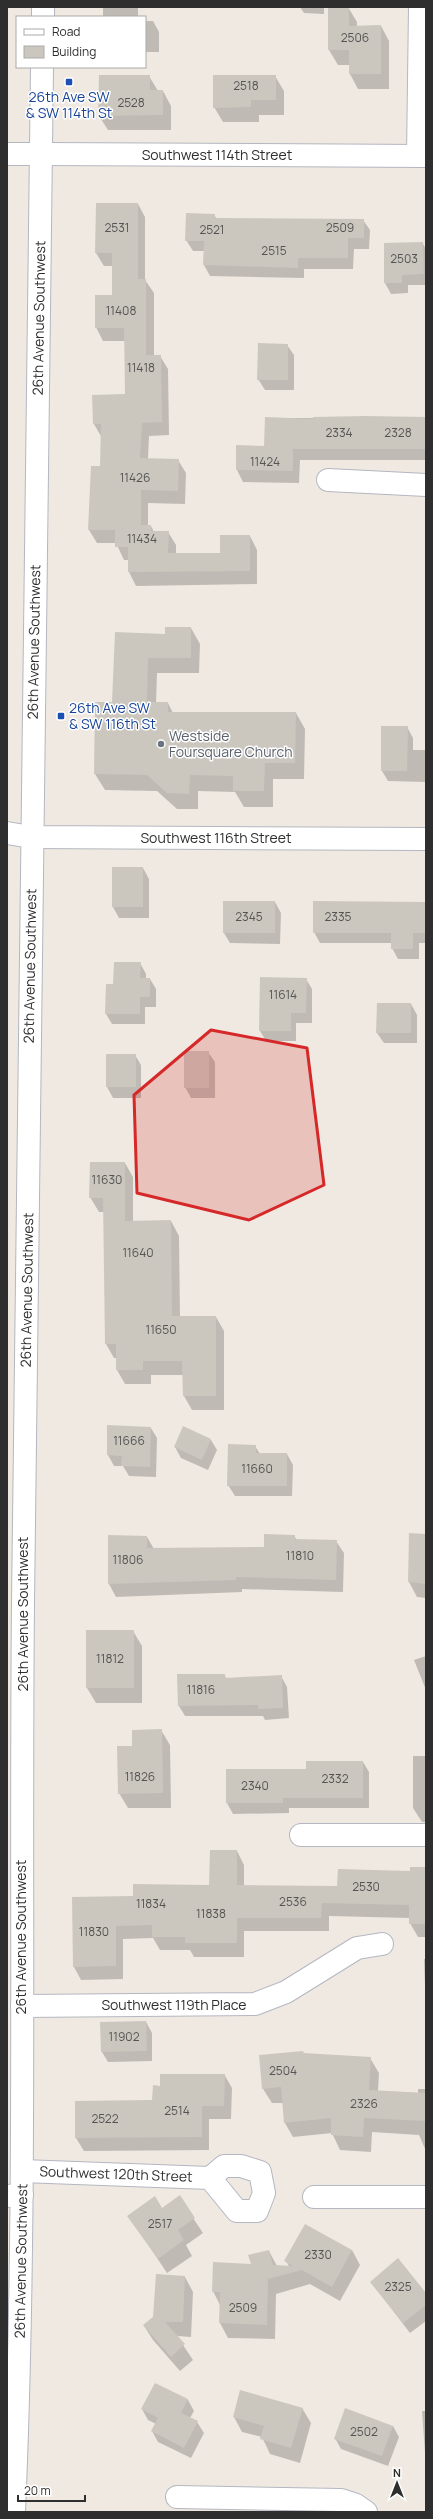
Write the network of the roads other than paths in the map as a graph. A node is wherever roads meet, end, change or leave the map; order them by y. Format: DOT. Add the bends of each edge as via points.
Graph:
graph roads {
  1 [pos="420,7"];
  2 [pos="42,68"];
  3 [pos="7,154"];
  4 [pos="41,154"];
  5 [pos="422,156"];
  6 [pos="328,480"];
  7 [pos="426,485"];
  8 [pos="7,833"];
  9 [pos="32,837"];
  10 [pos="426,839"];
  11 [pos="301,1836"];
  12 [pos="426,1836"];
  13 [pos="382,1944"];
  14 [pos="22,2006"];
  15 [pos="22,2171"];
  16 [pos="210,2178"];
  17 [pos="14,2196"];
  18 [pos="314,2197"];
  19 [pos="426,2197"];
  20 [pos="177,2497"];
  21 [pos="14,2512"];
  22 [pos="366,2512"];
  1 -- 5 [label="street"];
  2 -- 4 [label="street, 26th Avenue Southwest"];
  3 -- 4 [label="street, Southwest 114th Street"];
  4 -- 5 [label="street, Southwest 114th Street"];
  4 -- 9 [label="street, 26th Avenue Southwest"];
  6 -- 7 [label="street"];
  8 -- 9 [label="street, Southwest 116th Street"];
  9 -- 10 [label="street, Southwest 116th Street"];
  9 -- 14 [label="street, 26th Avenue Southwest" via="23,1614"];
  11 -- 12 [label="street"];
  13 -- 14 [label="street, Southwest 119th Place" via="357,1948 286,1992 255,2004"];
  14 -- 15 [label="street, 26th Avenue Southwest"];
  15 -- 16 [label="street, Southwest 120th Street"];
  15 -- 17 [label="street, 26th Avenue Southwest"];
  17 -- 21 [label="street, 26th Avenue Southwest" via="20,2384"];
  18 -- 19 [label="street"];
  20 -- 22 [label="street" via="341,2500"];
}
